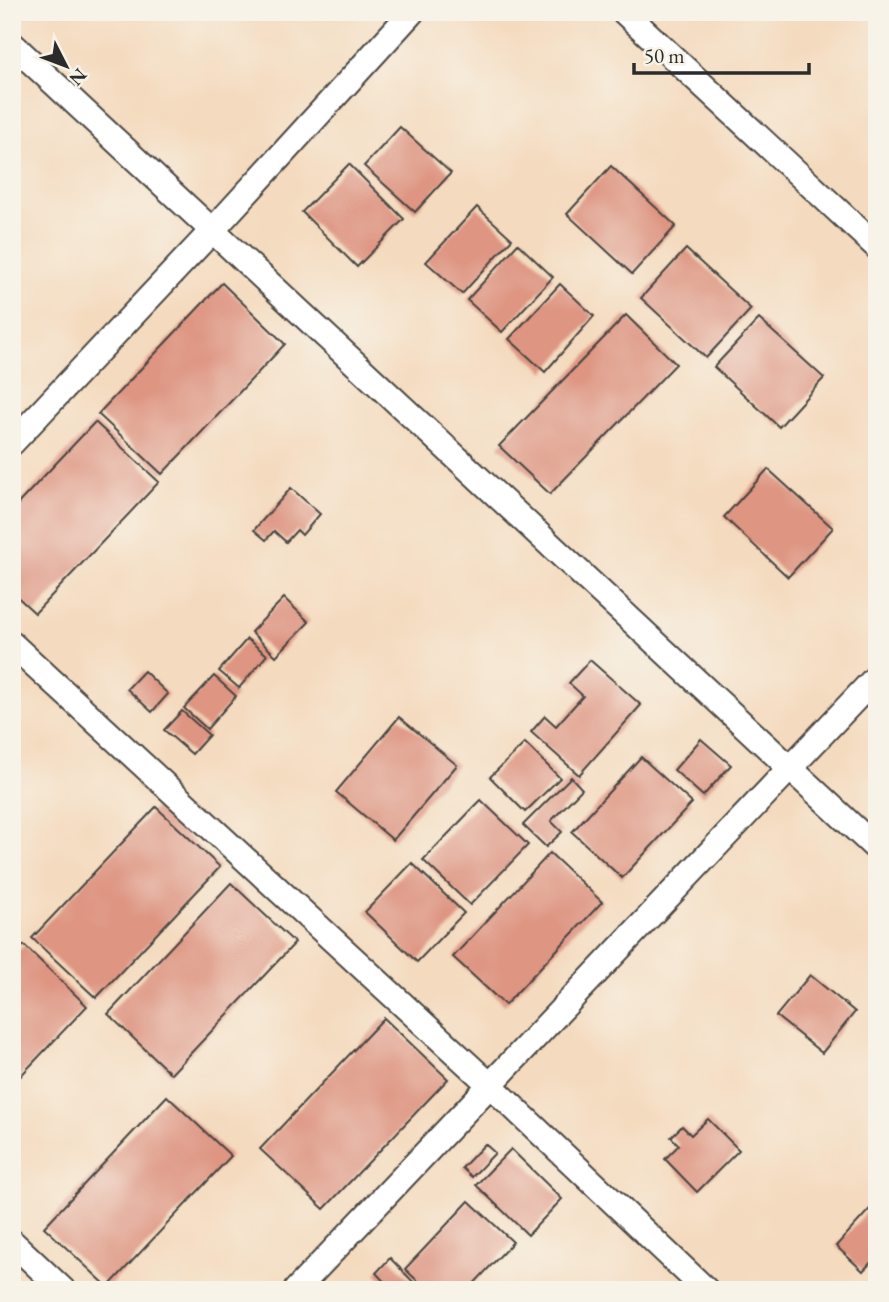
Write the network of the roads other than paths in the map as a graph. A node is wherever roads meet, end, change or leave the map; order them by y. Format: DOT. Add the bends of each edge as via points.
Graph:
graph roads {
  1 [pos="412,12"];
  2 [pos="624,12"];
  3 [pos="12,44"];
  4 [pos="211,232"];
  5 [pos="877,247"];
  6 [pos="12,443"];
  7 [pos="12,643"];
  8 [pos="877,676"];
  9 [pos="790,768"];
  10 [pos="877,849"];
  11 [pos="490,1085"];
  12 [pos="12,1242"];
  13 [pos="63,1290"];
  14 [pos="296,1290"];
  15 [pos="706,1290"];
  1 -- 4 [label="street"];
  2 -- 5 [label="street"];
  3 -- 4 [label="street"];
  4 -- 6 [label="street"];
  4 -- 9 [label="street"];
  7 -- 11 [label="street"];
  8 -- 9 [label="street"];
  9 -- 10 [label="street"];
  9 -- 11 [label="street"];
  11 -- 14 [label="street"];
  11 -- 15 [label="street"];
  12 -- 13 [label="street"];
}
